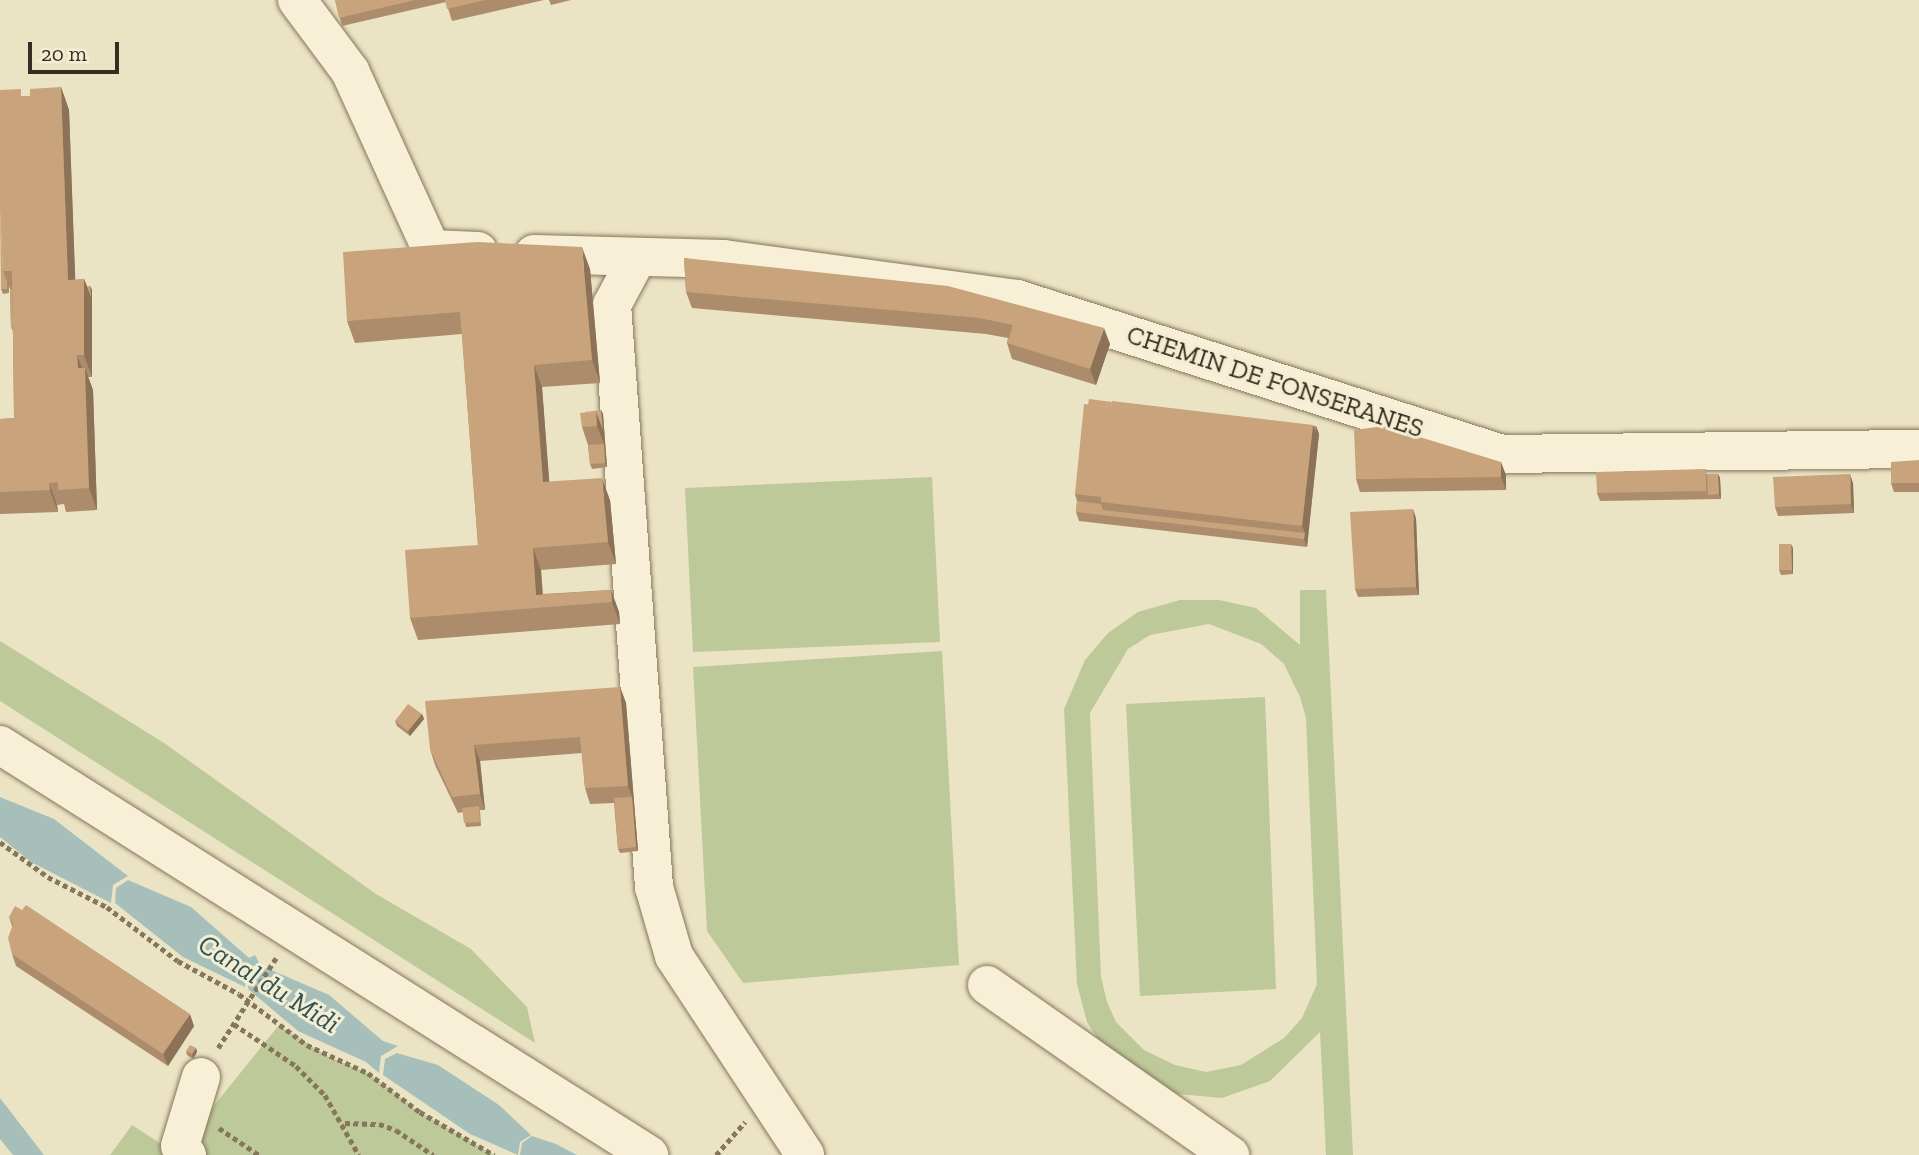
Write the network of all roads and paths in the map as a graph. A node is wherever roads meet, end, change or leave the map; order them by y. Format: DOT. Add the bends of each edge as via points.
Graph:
graph roads {
  1 [pos="298,0"];
  2 [pos="636,260"];
  3 [pos="1919,449"];
  4 [pos="0,745"];
  5 [pos="0,842"];
  6 [pos="273,962"];
  7 [pos="987,985"];
  8 [pos="248,1002"];
  9 [pos="234,1024"];
  10 [pos="202,1082"];
  11 [pos="746,1120"];
  12 [pos="345,1123"];
  13 [pos="485,1151"];
  14 [pos="187,1155"];
  15 [pos="259,1155"];
  16 [pos="359,1155"];
  17 [pos="433,1155"];
  18 [pos="479,1155"];
  19 [pos="494,1155"];
  20 [pos="649,1155"];
  21 [pos="716,1155"];
  22 [pos="805,1155"];
  23 [pos="1230,1155"];
  1 -- 2 [label="street, CHEMIN DE FONSERANES" via="350,71 431,249"];
  2 -- 3 [label="street, CHEMIN DE FONSERANES" via="724,259 1017,299 1502,454"];
  2 -- 22 [label="street" via="612,305 654,887 674,956"];
  4 -- 20 [label="street"];
  5 -- 8 [label="path" via="48,877 107,906 178,961 226,985"];
  6 -- 8 [label="path"];
  7 -- 23 [label="street"];
  8 -- 9 [label="path"];
  8 -- 13 [label="path" via="307,1045 368,1073 420,1112"];
  9 -- 10 [label="path"];
  9 -- 12 [label="path" via="296,1066"];
  10 -- 14 [label="street" via="180,1146"];
  10 -- 15 [label="path"];
  11 -- 21 [label="path"];
  12 -- 16 [label="path"];
  12 -- 17 [label="path" via="379,1124 396,1130"];
  13 -- 18 [label="path"];
  13 -- 19 [label="path"];
}
